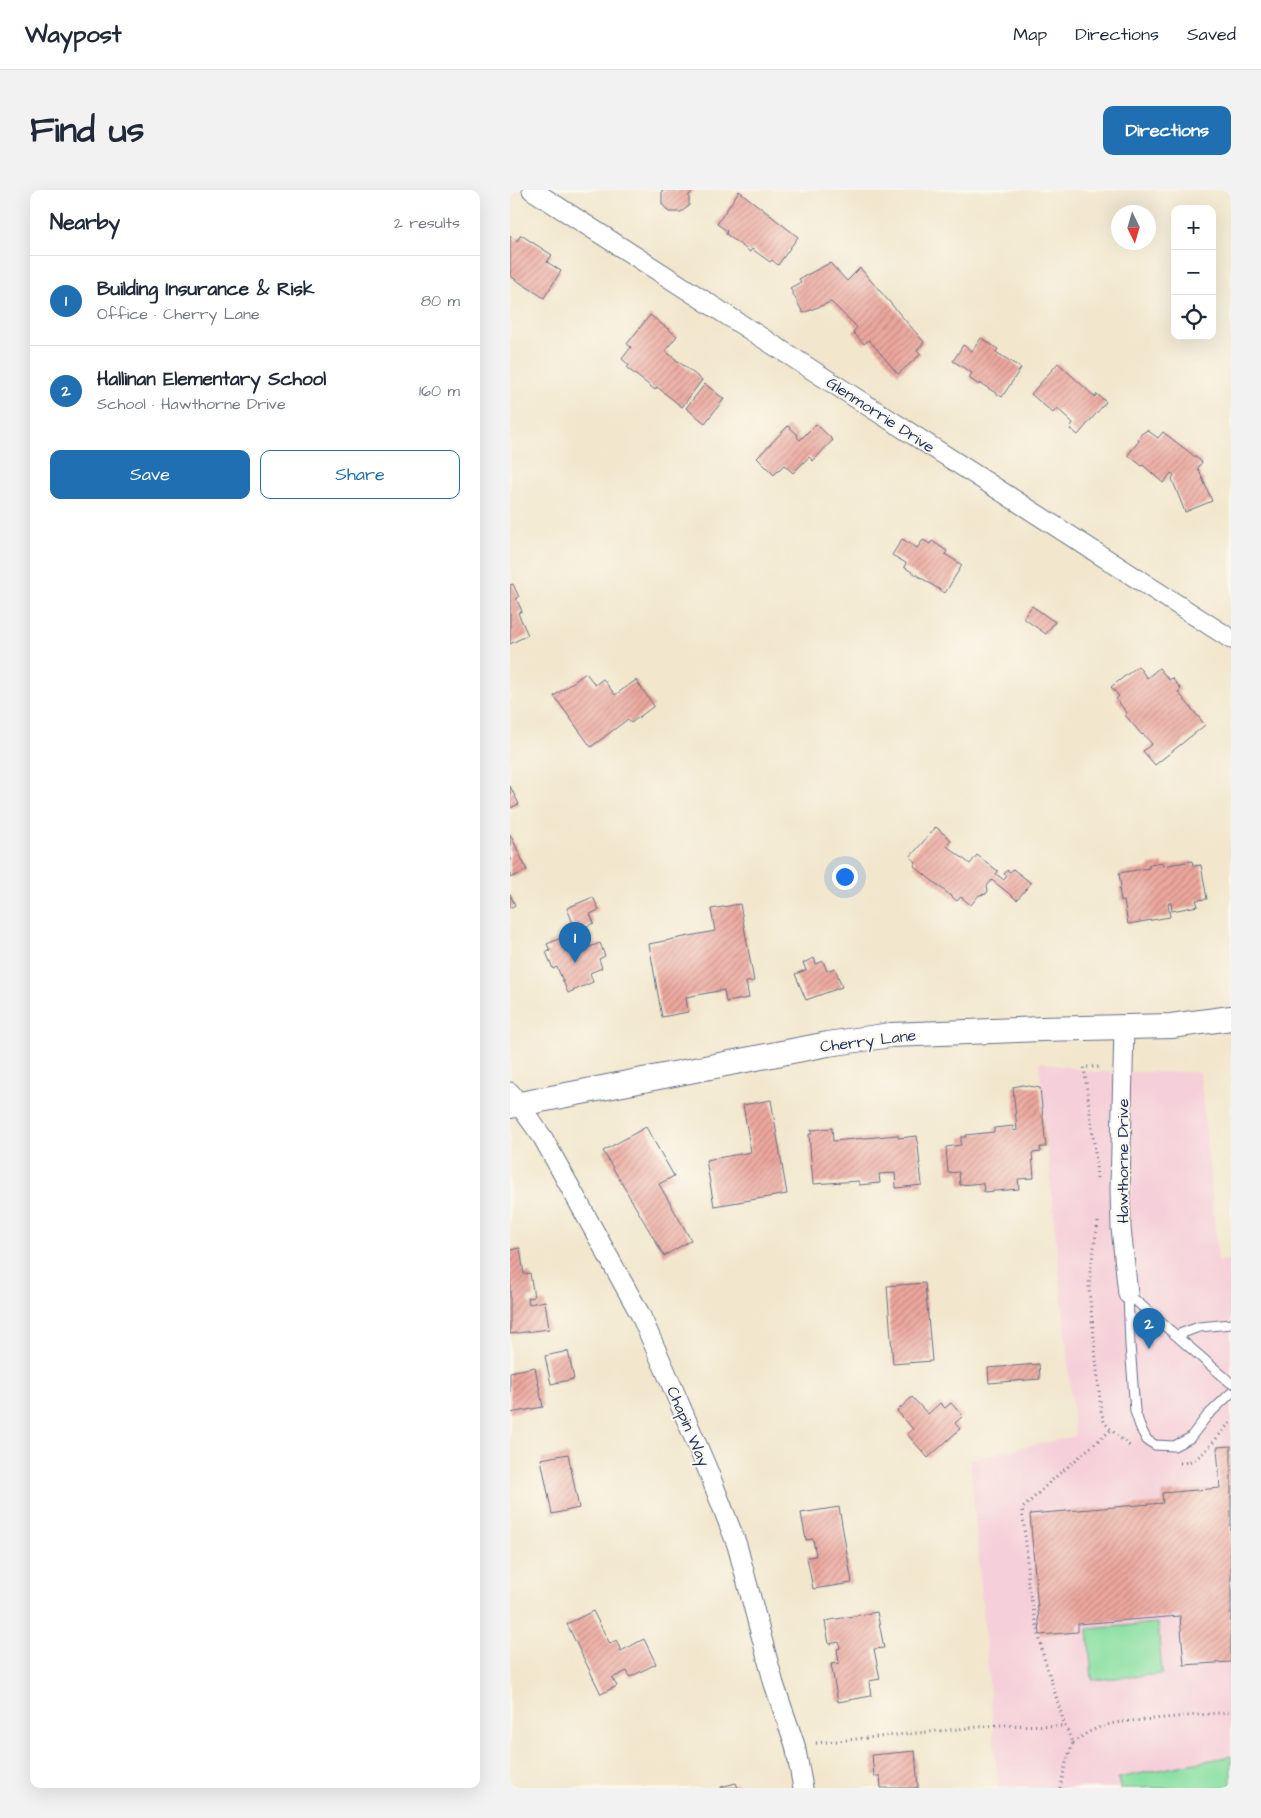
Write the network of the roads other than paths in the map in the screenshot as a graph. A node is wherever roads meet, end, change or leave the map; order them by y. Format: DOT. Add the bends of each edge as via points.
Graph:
graph roads {
  1 [pos="532,190"];
  2 [pos="1231,639"];
  3 [pos="1231,1018"];
  4 [pos="1124,1028"];
  5 [pos="513,1101"];
  6 [pos="1128,1294"];
  7 [pos="1231,1324"];
  8 [pos="1177,1335"];
  9 [pos="1231,1383"];
  10 [pos="1231,1393"];
  11 [pos="803,1788"];
  1 -- 2 [label="street, Glenmorrie Drive"];
  3 -- 4 [label="street, Cherry Lane"];
  4 -- 5 [label="street, Cherry Lane" via="891,1035"];
  4 -- 6 [label="street, Hawthorne Drive" via="1120,1188"];
  5 -- 11 [label="street, Chapin Way" via="543,1138 640,1314 709,1473 737,1545 774,1684 795,1745"];
  6 -- 8 [label="lane"];
  6 -- 10 [label="lane" via="1136,1412 1147,1440 1155,1445 1174,1446 1190,1438"];
  7 -- 8 [label="lane" via="1199,1327"];
  8 -- 9 [label="lane"];
}
